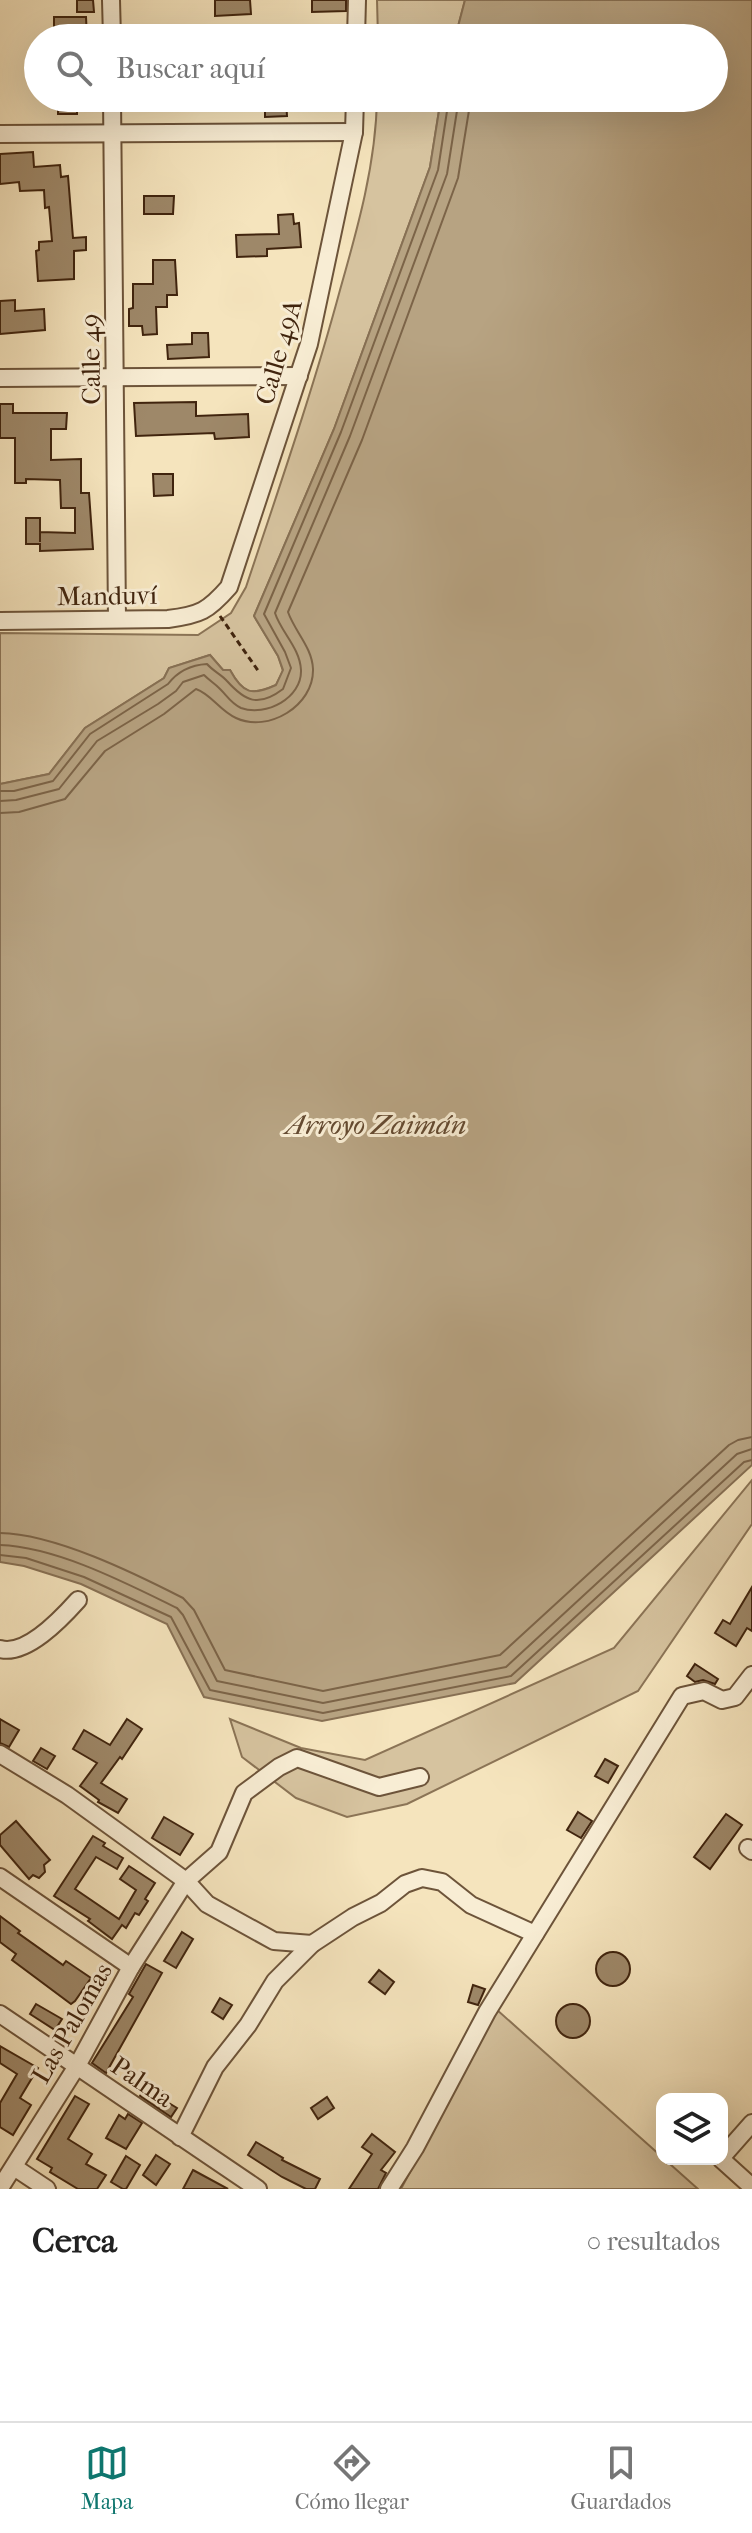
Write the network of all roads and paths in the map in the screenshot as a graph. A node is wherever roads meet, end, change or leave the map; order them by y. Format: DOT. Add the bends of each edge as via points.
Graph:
graph roads {
  1 [pos="111,0"];
  2 [pos="357,0"];
  3 [pos="112,24"];
  4 [pos="356,24"];
  5 [pos="112,112"];
  6 [pos="355,112"];
  7 [pos="354,132"];
  8 [pos="113,133"];
  9 [pos="0,134"];
  10 [pos="299,376"];
  11 [pos="115,377"];
  12 [pos="0,378"];
  13 [pos="211,614"];
  14 [pos="117,619"];
  15 [pos="0,621"];
  16 [pos="259,672"];
  17 [pos="78,1600"];
  18 [pos="0,1649"];
  19 [pos="752,1675"];
  20 [pos="0,1754"];
  21 [pos="420,1777"];
  22 [pos="0,1877"];
  23 [pos="186,1881"];
  24 [pos="535,1934"];
  25 [pos="312,1944"];
  26 [pos="131,1967"];
  27 [pos="0,2014"];
  28 [pos="77,2066"];
  29 [pos="752,2123"];
  30 [pos="180,2137"];
  31 [pos="728,2151"];
  32 [pos="728,2164"];
  33 [pos="14,2167"];
  34 [pos="752,2187"];
  35 [pos="0,2188"];
  36 [pos="47,2189"];
  37 [pos="258,2189"];
  38 [pos="389,2189"];
  1 -- 3 [label="street"];
  2 -- 4 [label="street"];
  5 -- 8 [label="street, Calle 49"];
  6 -- 7 [label="street, Calle 49A"];
  7 -- 8 [label="street"];
  7 -- 10 [label="street, Calle 49A"];
  8 -- 9 [label="street"];
  8 -- 11 [label="street, Calle 49"];
  10 -- 11 [label="street"];
  10 -- 13 [label="street, Calle 49A" via="229,587"];
  11 -- 12 [label="street"];
  11 -- 14 [label="street, Calle 49"];
  13 -- 14 [label="street, Manduví"];
  13 -- 16 [label="path" via="220,616"];
  14 -- 15 [label="street, Manduví"];
  17 -- 18 [label="street" via="38,1639 9,1652"];
  19 -- 24 [label="street" via="735,1697 722,1700 704,1691 682,1696"];
  20 -- 23 [label="street"];
  21 -- 23 [label="street, Las Palomas" via="379,1787 297,1758 244,1793 219,1852"];
  22 -- 26 [label="street"];
  23 -- 25 [label="street" via="207,1904 274,1941"];
  23 -- 26 [label="street, Las Palomas"];
  24 -- 25 [label="street" via="471,1905 442,1882 422,1878"];
  24 -- 38 [label="street"];
  25 -- 30 [label="street" via="275,1981 215,2067"];
  26 -- 28 [label="street, Las Palomas"];
  27 -- 28 [label="street, Palma"];
  28 -- 30 [label="street, Palma"];
  28 -- 33 [label="street, Las Palomas"];
  29 -- 31 [label="street"];
  30 -- 37 [label="street, Palma"];
  32 -- 34 [label="street"];
  33 -- 35 [label="street, Las Palomas"];
  33 -- 36 [label="street"];
}
